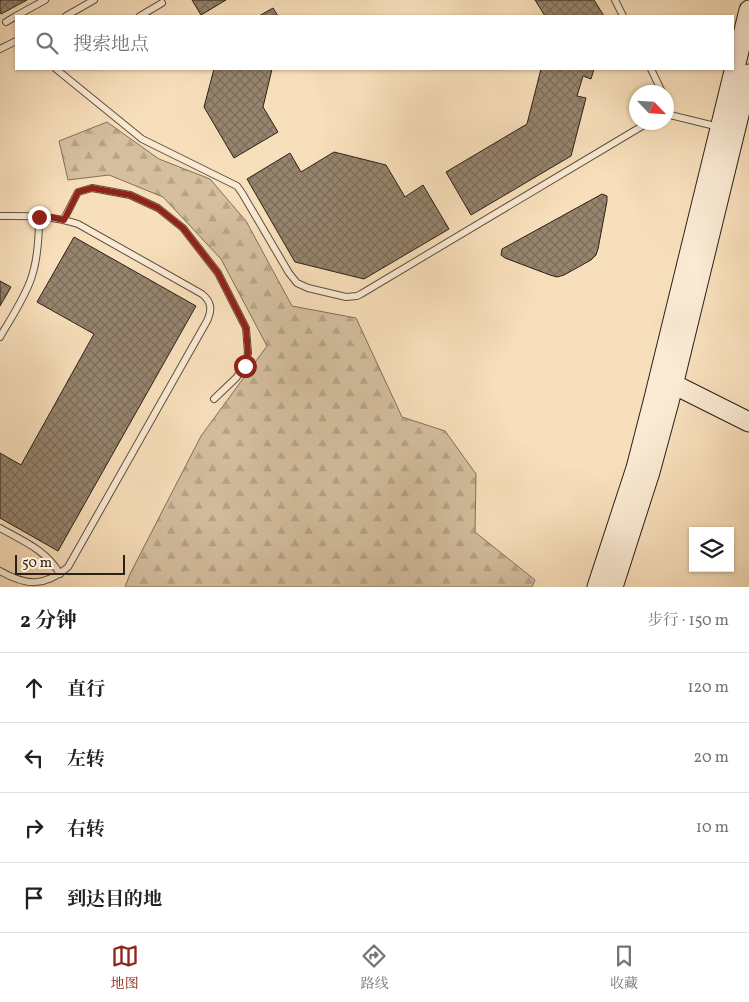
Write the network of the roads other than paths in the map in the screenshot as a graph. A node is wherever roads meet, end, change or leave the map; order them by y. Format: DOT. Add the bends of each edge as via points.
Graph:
graph roads {
  1 [pos="45,0"];
  2 [pos="94,0"];
  3 [pos="615,0"];
  4 [pos="162,3"];
  5 [pos="749,10"];
  6 [pos="18,15"];
  7 [pos="68,15"];
  8 [pos="142,15"];
  9 [pos="622,15"];
  10 [pos="15,17"];
  11 [pos="6,22"];
  12 [pos="15,41"];
  13 [pos="0,48"];
  14 [pos="57,70"];
  15 [pos="651,70"];
  16 [pos="749,74"];
  17 [pos="659,85"];
  18 [pos="674,116"];
  19 [pos="636,130"];
  20 [pos="728,130"];
  21 [pos="0,216"];
  22 [pos="39,217"];
  23 [pos="64,220"];
  24 [pos="0,338"];
  25 [pos="666,381"];
  26 [pos="214,399"];
  27 [pos="749,422"];
  28 [pos="0,528"];
  29 [pos="0,571"];
  30 [pos="60,574"];
  31 [pos="598,587"];
  32 [pos="614,587"];
  1 -- 6 [label="lane"];
  2 -- 7 [label="lane"];
  3 -- 9 [label="lane"];
  4 -- 8 [label="lane"];
  5 -- 20 [label="main road"];
  10 -- 11 [label="lane"];
  12 -- 13 [label="lane"];
  14 -- 19 [label="lane" via="142,139 237,186 297,283 346,297 361,294"];
  15 -- 17 [label="lane"];
  16 -- 20 [label="main road"];
  18 -- 20 [label="lane"];
  20 -- 25 [label="main road"];
  21 -- 22 [label="lane"];
  22 -- 23 [label="lane"];
  22 -- 24 [label="lane" via="38,247 31,280"];
  23 -- 26 [label="lane" via="78,192 92,188 130,195 158,208 183,228 218,273 246,328 248,353 245,366"];
  23 -- 30 [label="lane" via="78,224 202,294 211,305 207,321 74,558"];
  25 -- 27 [label="main road"];
  25 -- 31 [label="main road"];
  25 -- 32 [label="main road" via="650,472"];
  28 -- 30 [label="lane" via="44,554"];
  29 -- 30 [label="lane" via="30,583"];
}
